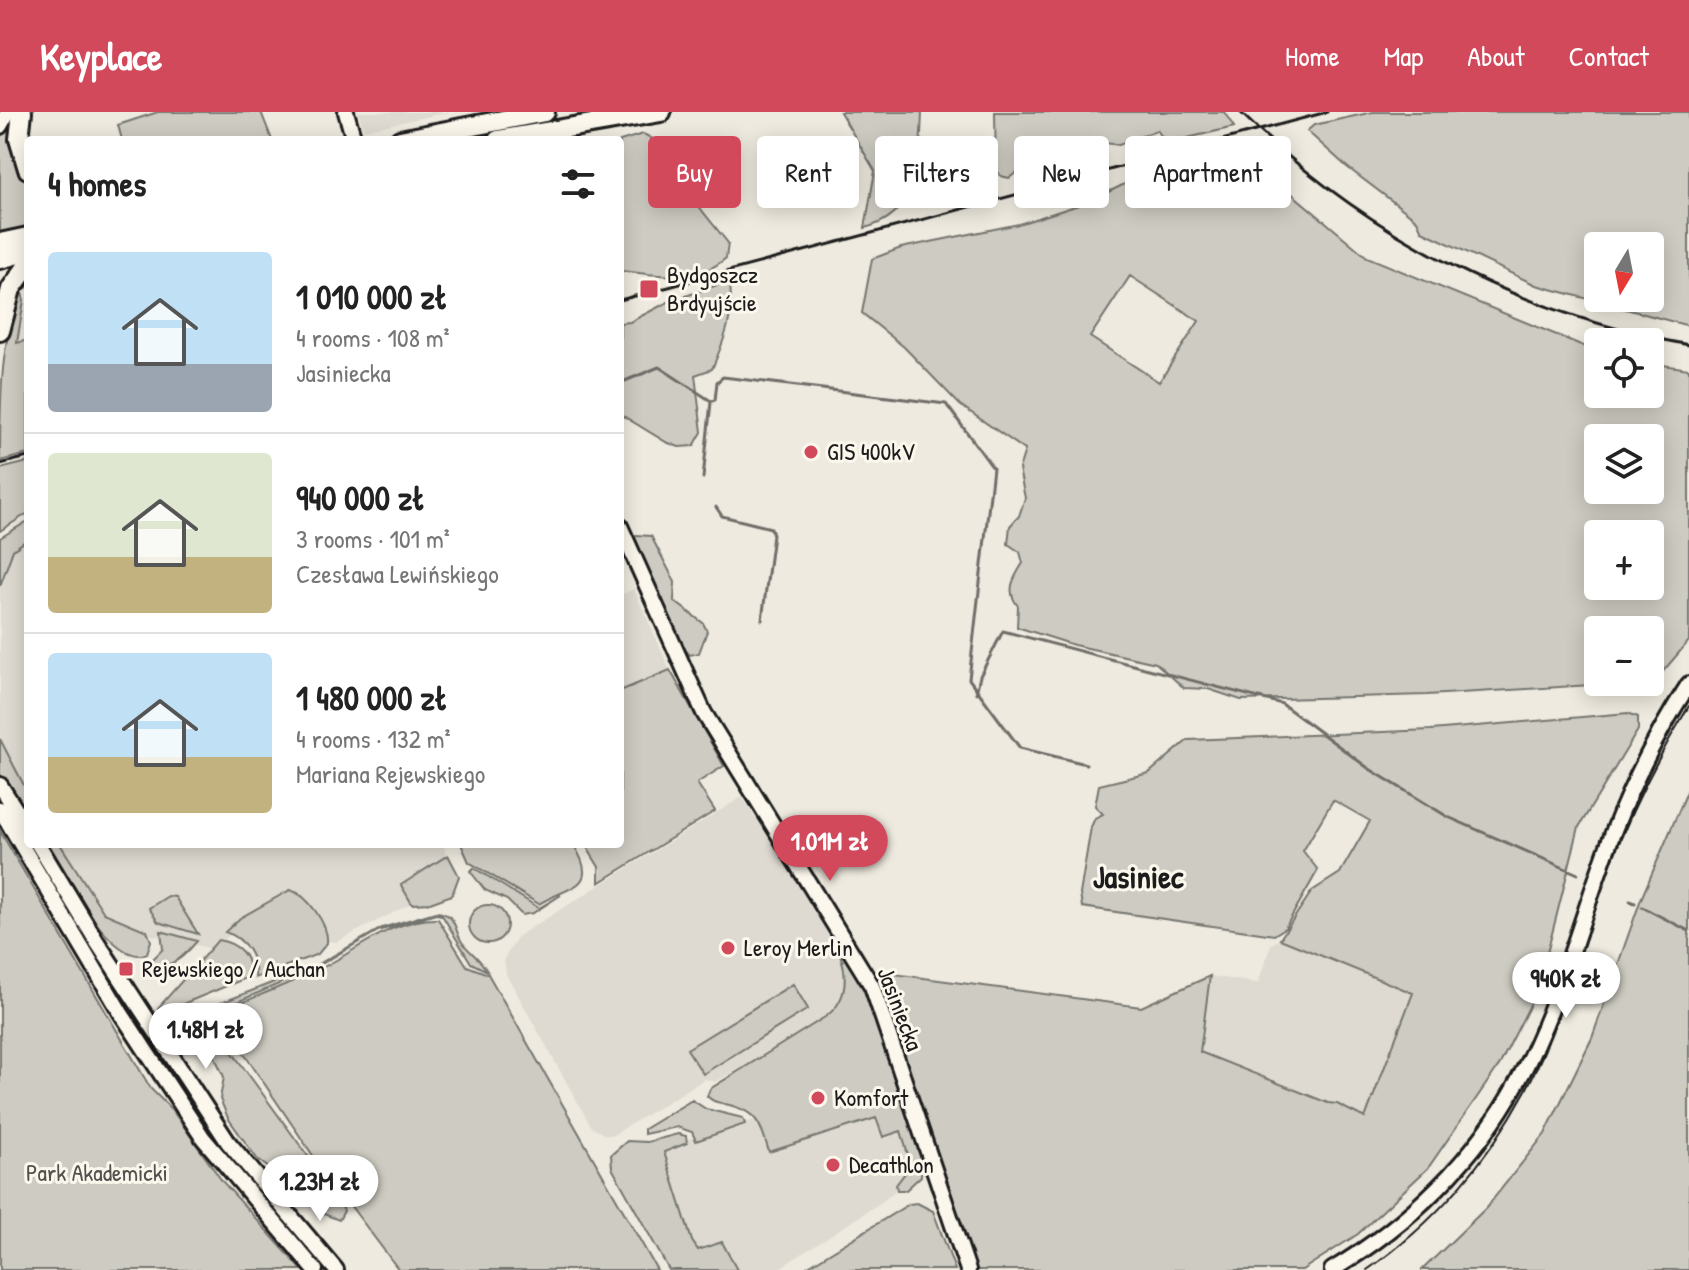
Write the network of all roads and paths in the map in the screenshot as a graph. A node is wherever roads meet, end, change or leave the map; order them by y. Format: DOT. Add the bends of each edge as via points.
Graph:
graph roads {
  1 [pos="8,112"];
  2 [pos="22,112"];
  3 [pos="346,112"];
  4 [pos="545,112"];
  5 [pos="661,112"];
  6 [pos="0,126"];
  7 [pos="353,136"];
  8 [pos="421,136"];
  9 [pos="522,136"];
  10 [pos="24,159"];
  11 [pos="24,238"];
  12 [pos="0,243"];
  13 [pos="24,252"];
  14 [pos="0,259"];
  15 [pos="24,271"];
  16 [pos="0,331"];
  17 [pos="624,535"];
  18 [pos="1689,684"];
  19 [pos="0,785"];
  20 [pos="0,809"];
  21 [pos="24,823"];
  22 [pos="40,848"];
  23 [pos="315,1270"];
  24 [pos="336,1270"];
  25 [pos="968,1270"];
  26 [pos="1332,1270"];
  1 -- 6 [label="street"];
  2 -- 10 [label="main road" via="19,147"];
  3 -- 7 [label="street"];
  4 -- 8 [label="main road"];
  5 -- 9 [label="main road"];
  11 -- 12 [label="main road"];
  13 -- 14 [label="main road"];
  15 -- 16 [label="main road" via="11,289"];
  17 -- 25 [label="street, Jasiniecka" via="704,713 872,986"];
  18 -- 26 [label="street" via="1630,792 1543,1029 1507,1100 1432,1194"];
  19 -- 21 [label="street"];
  20 -- 23 [label="street" via="121,1013 203,1138"];
  22 -- 24 [label="street" via="235,1152"];
}
